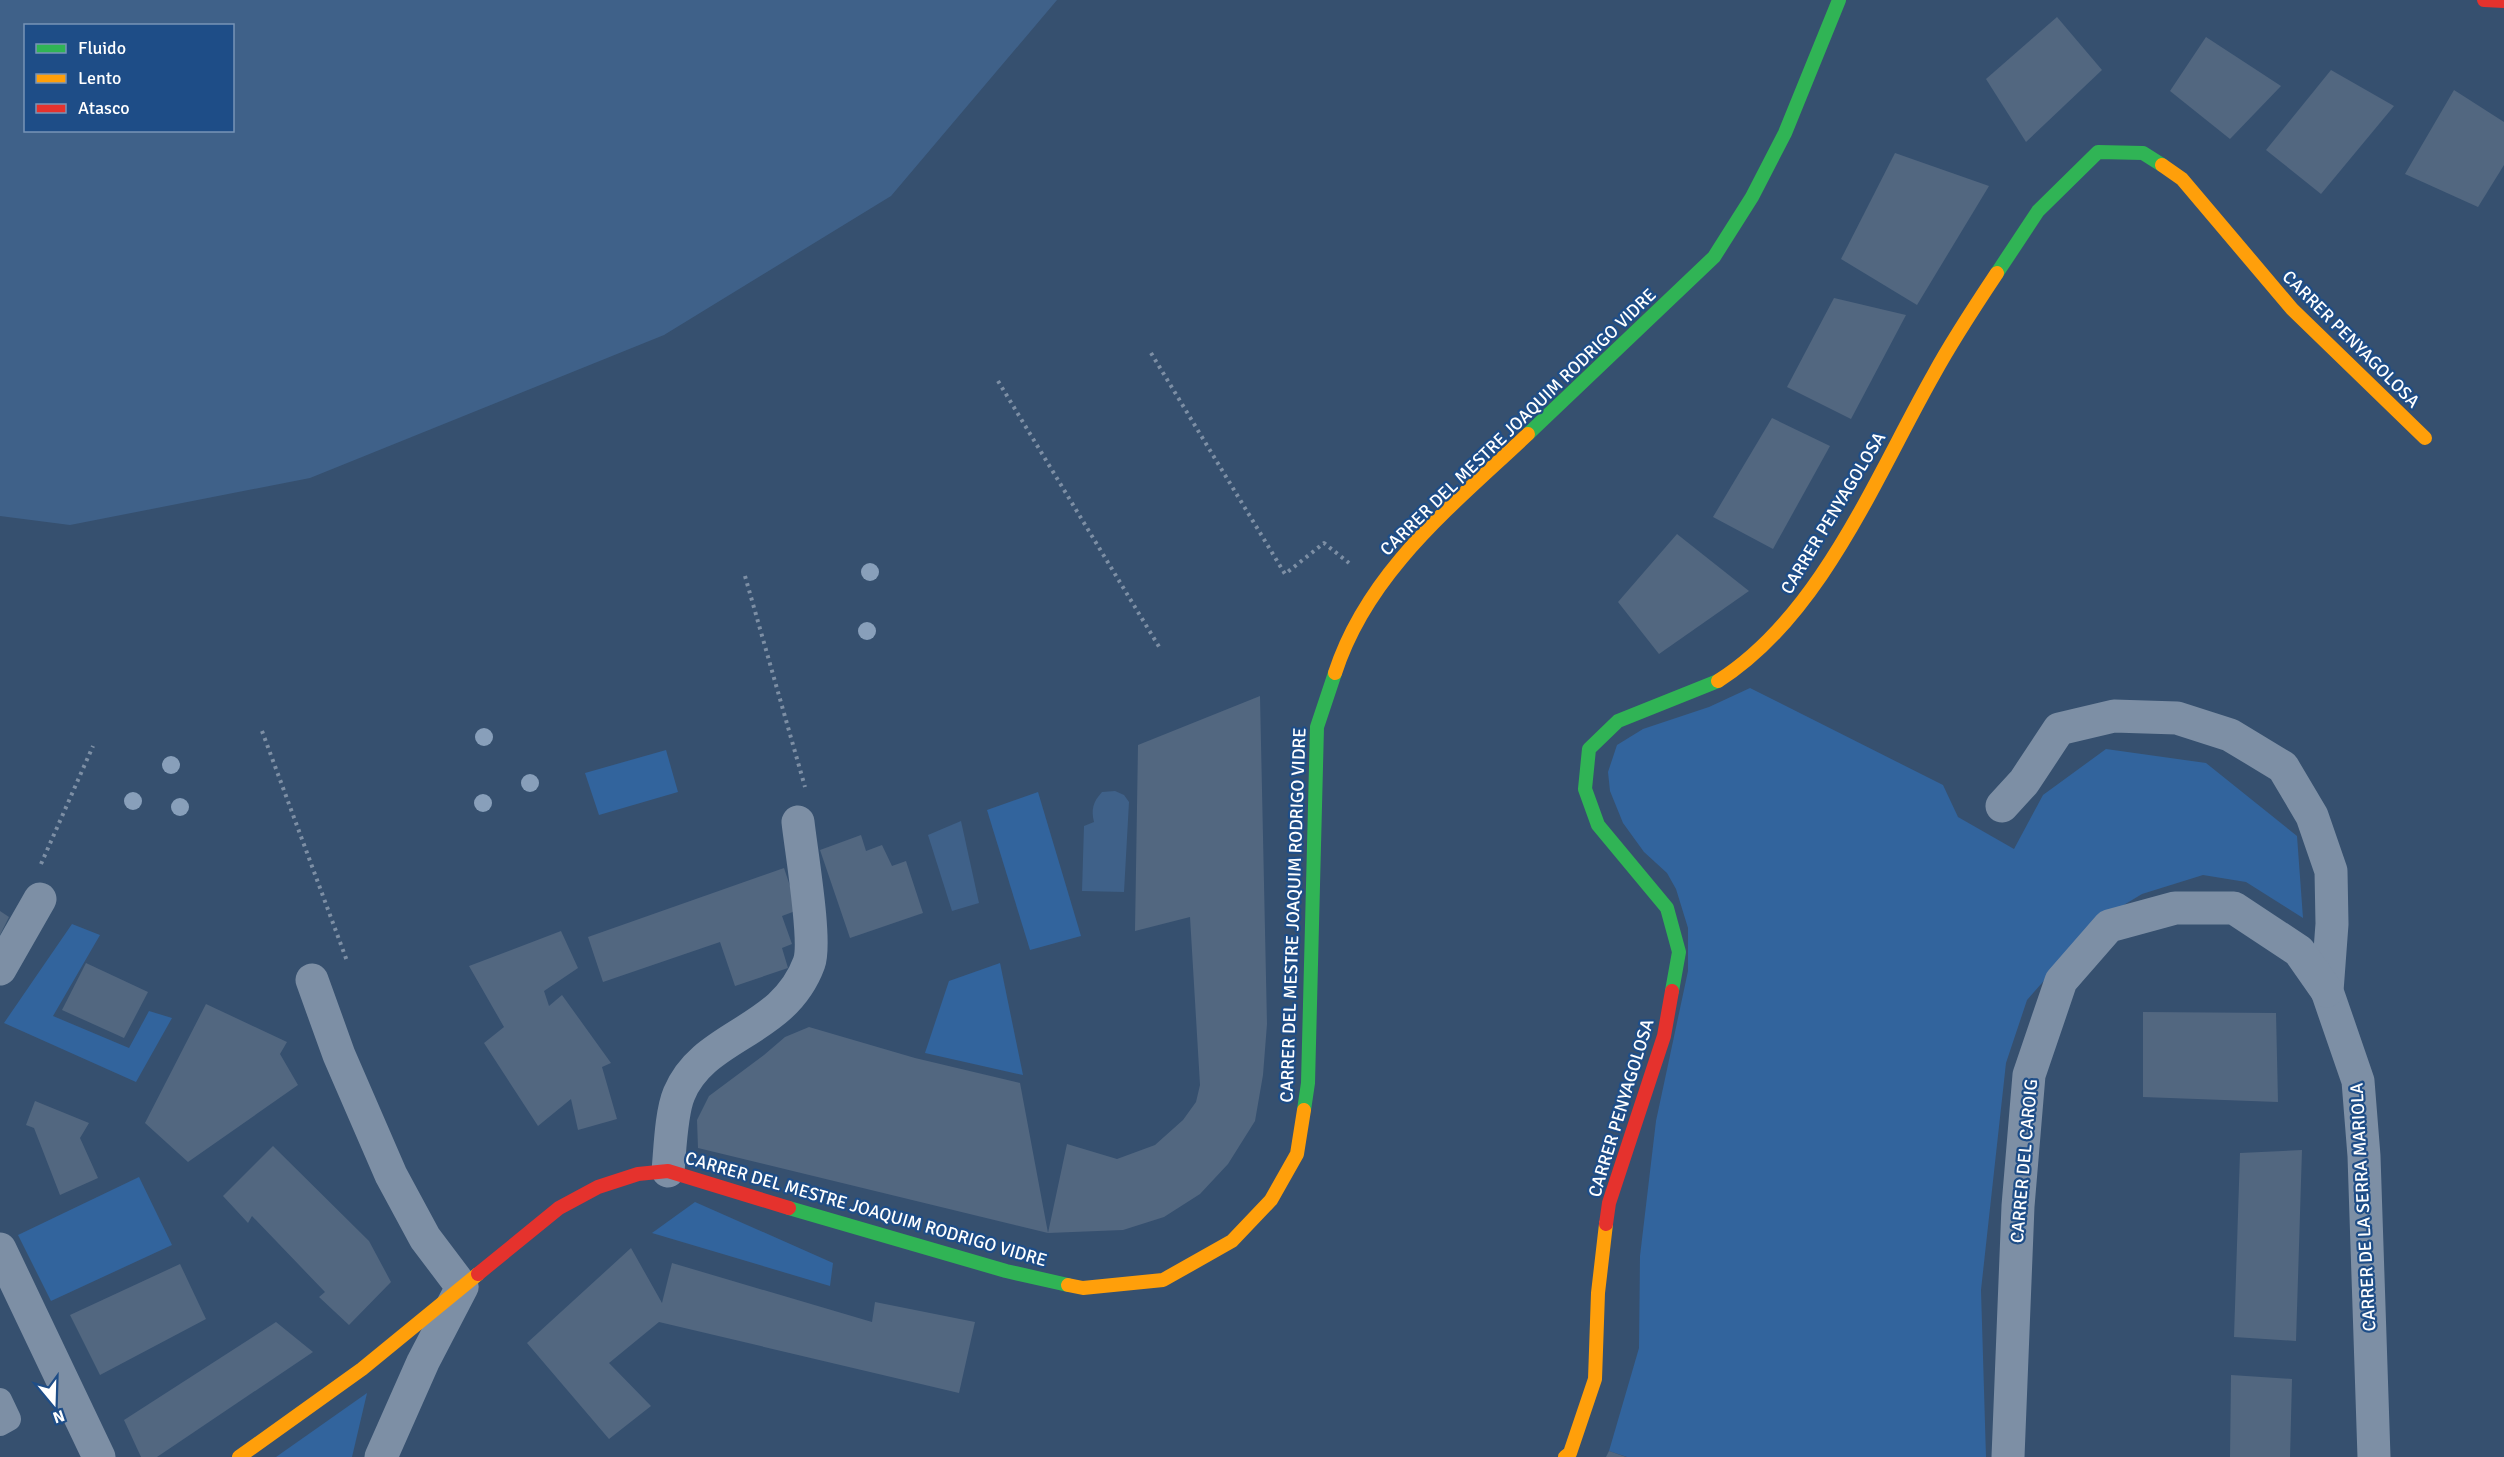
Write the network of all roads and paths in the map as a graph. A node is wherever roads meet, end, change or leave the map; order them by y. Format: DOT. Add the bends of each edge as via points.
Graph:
graph roads {
  1 [pos="1839,0"];
  2 [pos="2484,0"];
  3 [pos="2504,1"];
  4 [pos="1151,353"];
  5 [pos="998,381"];
  6 [pos="2425,438"];
  7 [pos="745,576"];
  8 [pos="1378,587"];
  9 [pos="1161,650"];
  10 [pos="262,731"];
  11 [pos="93,746"];
  12 [pos="2002,806"];
  13 [pos="798,822"];
  14 [pos="40,899"];
  15 [pos="349,968"];
  16 [pos="0,969"];
  17 [pos="312,980"];
  18 [pos="2328,991"];
  19 [pos="668,1171"];
  20 [pos="0,1249"];
  21 [pos="462,1287"];
  22 [pos="0,1400"];
  23 [pos="0,1424"];
  24 [pos="99,1457"];
  25 [pos="239,1457"];
  26 [pos="381,1457"];
  27 [pos="1565,1457"];
  28 [pos="2008,1457"];
  29 [pos="2374,1457"];
  1 -- 8 [label="street, CARRER DEL MESTRE JOAQUIM RODRIGO VIDRE" via="1752,200 1714,257 1404,552"];
  2 -- 3 [label="street"];
  4 -- 8 [label="path" via="1285,574 1324,543"];
  5 -- 9 [label="path"];
  6 -- 27 [label="street, CARRER PENYAGOLOSA" via="2292,309 2182,179 2143,153 2098,152 2038,210 1934,373 1873,489 1806,597 1768,640 1720,680 1617,721 1589,749 1585,789 1598,825 1667,908 1679,952 1664,1036 1609,1203 1598,1293 1595,1379 1570,1453"];
  7 -- 13 [label="path" via="808,798"];
  8 -- 19 [label="street, CARRER DEL MESTRE JOAQUIM RODRIGO VIDRE" via="1338,663 1317,727 1308,1083 1297,1154 1271,1200 1232,1241 1163,1280 1083,1288 864,1231"];
  10 -- 15 [label="path"];
  11 -- 14 [label="path" via="35,877 26,886"];
  12 -- 18 [label="street, CARRER DE LA SERRA MARIOLA" via="2024,782 2059,729 2114,716 2177,718 2230,735 2283,767 2312,816 2331,871"];
  13 -- 19 [label="street" via="810,962 784,1004 767,1019 715,1049 684,1082 677,1096"];
  14 -- 16 [label="street"];
  17 -- 21 [label="street" via="339,1055 391,1175 425,1238"];
  18 -- 28 [label="street, CARRER DEL CAROIG" via="2299,951 2234,908 2175,908 2109,926 2061,981 2030,1075 2018,1206"];
  18 -- 29 [label="street, CARRER DE LA SERRA MARIOLA" via="2358,1081"];
  19 -- 21 [label="street, CARRER DEL MESTRE JOAQUIM RODRIGO VIDRE" via="620,1176 589,1190 560,1208"];
  20 -- 24 [label="street"];
  21 -- 25 [label="street, CARRER DEL MESTRE JOAQUIM RODRIGO VIDRE" via="362,1369"];
  21 -- 26 [label="street"];
  22 -- 23 [label="lane" via="9,1419"];
}
